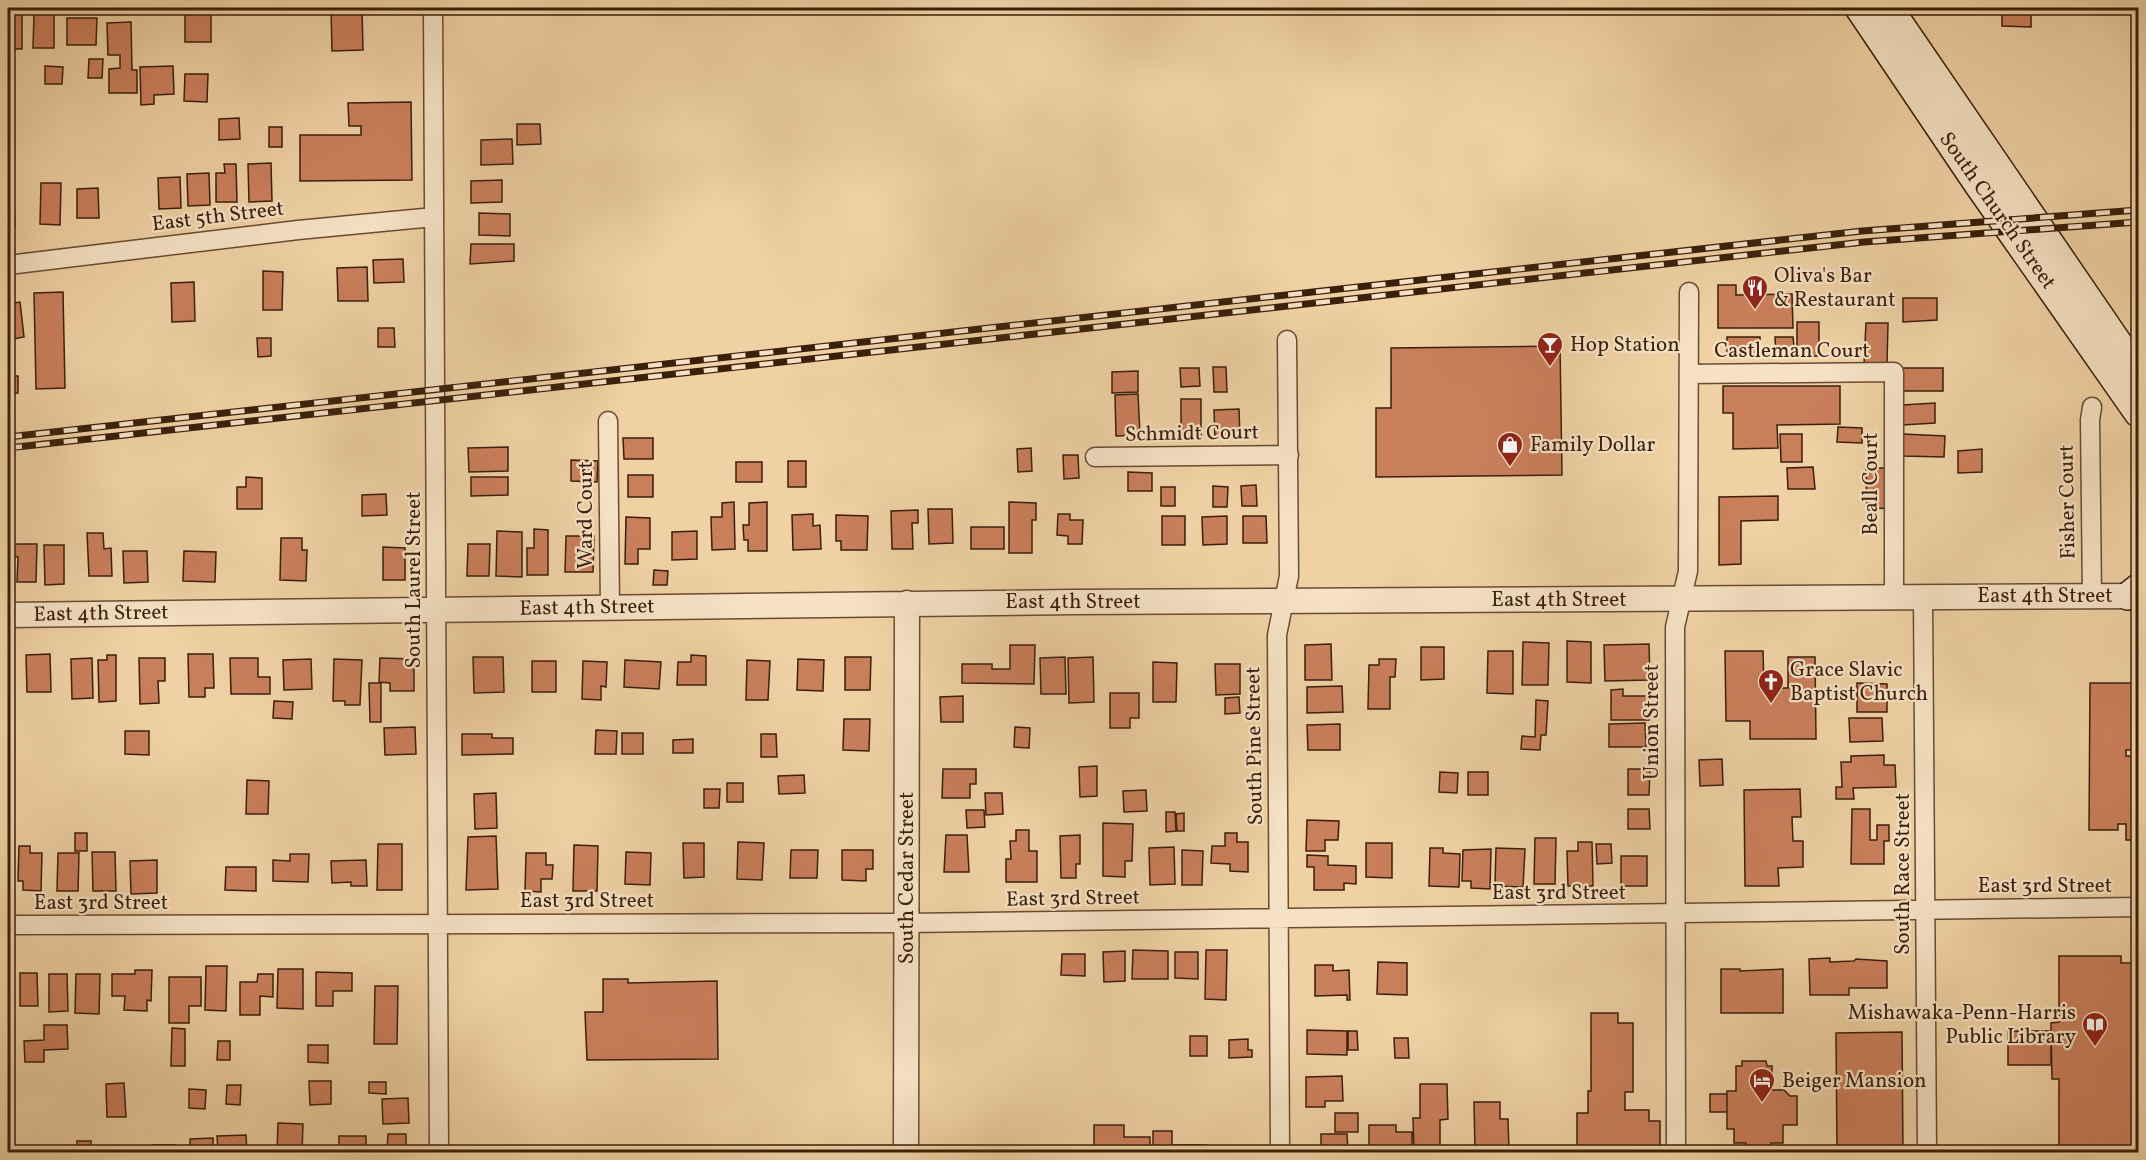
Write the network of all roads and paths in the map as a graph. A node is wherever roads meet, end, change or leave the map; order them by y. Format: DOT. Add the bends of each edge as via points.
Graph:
graph roads {
  1 [pos="433,8"];
  2 [pos="1859,8"];
  3 [pos="1889,8"];
  4 [pos="434,218"];
  5 [pos="8,265"];
  6 [pos="1689,292"];
  7 [pos="1287,340"];
  8 [pos="1894,372"];
  9 [pos="2139,372"];
  10 [pos="1689,374"];
  11 [pos="2092,407"];
  12 [pos="2139,414"];
  13 [pos="608,421"];
  14 [pos="1289,455"];
  15 [pos="1095,457"];
  16 [pos="2135,593"];
  17 [pos="1894,596"];
  18 [pos="1923,596"];
  19 [pos="2092,596"];
  20 [pos="1681,599"];
  21 [pos="1283,601"];
  22 [pos="907,603"];
  23 [pos="610,608"];
  24 [pos="436,611"];
  25 [pos="8,615"];
  26 [pos="2139,908"];
  27 [pos="1925,909"];
  28 [pos="1675,915"];
  29 [pos="1279,918"];
  30 [pos="908,923"];
  31 [pos="438,924"];
  32 [pos="8,926"];
  33 [pos="439,1152"];
  34 [pos="906,1152"];
  35 [pos="1280,1152"];
  36 [pos="1676,1152"];
  37 [pos="1927,1152"];
  1 -- 4 [label="street, South Laurel Street"];
  2 -- 12 [label="main road, South Church Street"];
  3 -- 9 [label="main road, South Church Street"];
  4 -- 5 [label="street, East 5th Street"];
  4 -- 24 [label="street, South Laurel Street"];
  6 -- 10 [label="street, Union Street"];
  7 -- 14 [label="street, South Pine Street"];
  8 -- 10 [label="street, Castleman Court"];
  8 -- 17 [label="street, Beall Court"];
  10 -- 20 [label="street, Union Street" via="1688,572"];
  11 -- 19 [label="street, Fisher Court"];
  13 -- 23 [label="street, Ward Court"];
  14 -- 15 [label="street, Schmidt Court"];
  14 -- 21 [label="street, South Pine Street" via="1289,576"];
  16 -- 19 [label="street, East 4th Street"];
  17 -- 18 [label="street, East 4th Street"];
  17 -- 20 [label="street, East 4th Street"];
  18 -- 19 [label="street, East 4th Street"];
  18 -- 27 [label="street, South Race Street"];
  20 -- 21 [label="street, East 4th Street"];
  20 -- 28 [label="street, Union Street" via="1675,627"];
  21 -- 22 [label="street, East 4th Street"];
  21 -- 29 [label="street, South Pine Street" via="1277,635"];
  22 -- 23 [label="street, East 4th Street"];
  22 -- 30 [label="street, South Cedar Street"];
  23 -- 24 [label="street, East 4th Street"];
  24 -- 25 [label="street, East 4th Street"];
  24 -- 31 [label="street, South Laurel Street"];
  26 -- 27 [label="street, East 3rd Street"];
  27 -- 28 [label="street, East 3rd Street"];
  27 -- 37 [label="street, South Race Street"];
  28 -- 29 [label="street, East 3rd Street"];
  28 -- 36 [label="street, Union Street"];
  29 -- 30 [label="street, East 3rd Street"];
  29 -- 35 [label="street, South Pine Street"];
  30 -- 31 [label="street, East 3rd Street"];
  30 -- 34 [label="street, South Cedar Street"];
  31 -- 32 [label="street, East 3rd Street"];
  31 -- 33 [label="street, South Laurel Street"];
}
